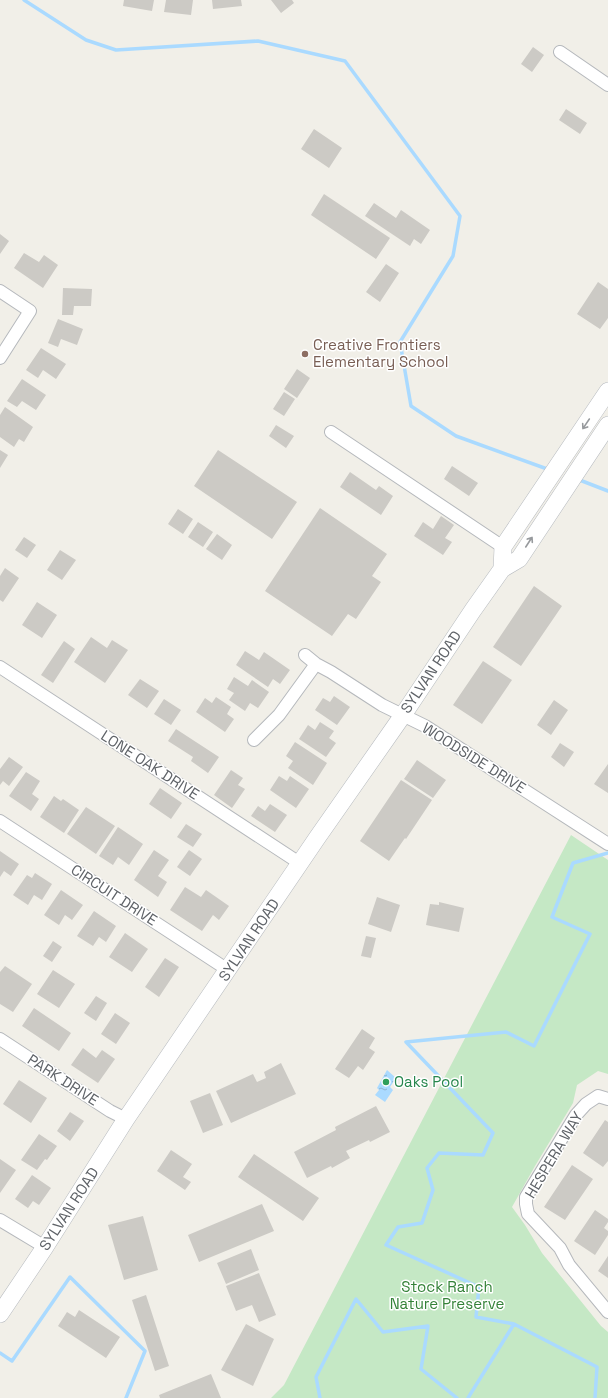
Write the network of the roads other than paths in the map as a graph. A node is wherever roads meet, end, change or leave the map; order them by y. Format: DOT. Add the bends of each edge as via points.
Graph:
graph roads {
  1 [pos="560,52"];
  2 [pos="608,85"];
  3 [pos="0,292"];
  4 [pos="0,358"];
  5 [pos="608,391"];
  6 [pos="608,425"];
  7 [pos="331,432"];
  8 [pos="503,547"];
  9 [pos="502,570"];
  10 [pos="305,655"];
  11 [pos="316,664"];
  12 [pos="0,667"];
  13 [pos="403,715"];
  14 [pos="254,740"];
  15 [pos="0,821"];
  16 [pos="607,843"];
  17 [pos="301,864"];
  18 [pos="228,970"];
  19 [pos="0,1039"];
  20 [pos="603,1097"];
  21 [pos="126,1119"];
  22 [pos="0,1220"];
  23 [pos="45,1247"];
  24 [pos="608,1312"];
  25 [pos="0,1314"];
  1 -- 2 [label="street"];
  3 -- 4 [label="street" via="30,311"];
  5 -- 8 [label="main road, one-way"];
  9 -- 6 [label="main road, SYLVAN ROAD, one-way" via="519,558"];
  7 -- 8 [label="street"];
  8 -- 9 [label="main road"];
  9 -- 13 [label="main road, SYLVAN ROAD"];
  10 -- 11 [label="street, WOODSIDE DRIVE"];
  11 -- 13 [label="street, WOODSIDE DRIVE"];
  11 -- 14 [label="street" via="279,716"];
  12 -- 17 [label="street, LONE OAK DRIVE"];
  13 -- 16 [label="street, WOODSIDE DRIVE" via="425,726"];
  13 -- 17 [label="main road, SYLVAN ROAD"];
  15 -- 18 [label="street, CIRCUIT DRIVE"];
  17 -- 18 [label="main road, SYLVAN ROAD"];
  18 -- 21 [label="main road, SYLVAN ROAD"];
  19 -- 21 [label="street, PARK DRIVE"];
  20 -- 24 [label="street, HESPERA WAY" via="586,1104 576,1115 526,1197 526,1204 528,1214 560,1248 569,1265"];
  21 -- 23 [label="main road, SYLVAN ROAD"];
  22 -- 23 [label="street"];
  23 -- 25 [label="main road, SYLVAN ROAD"];
}
